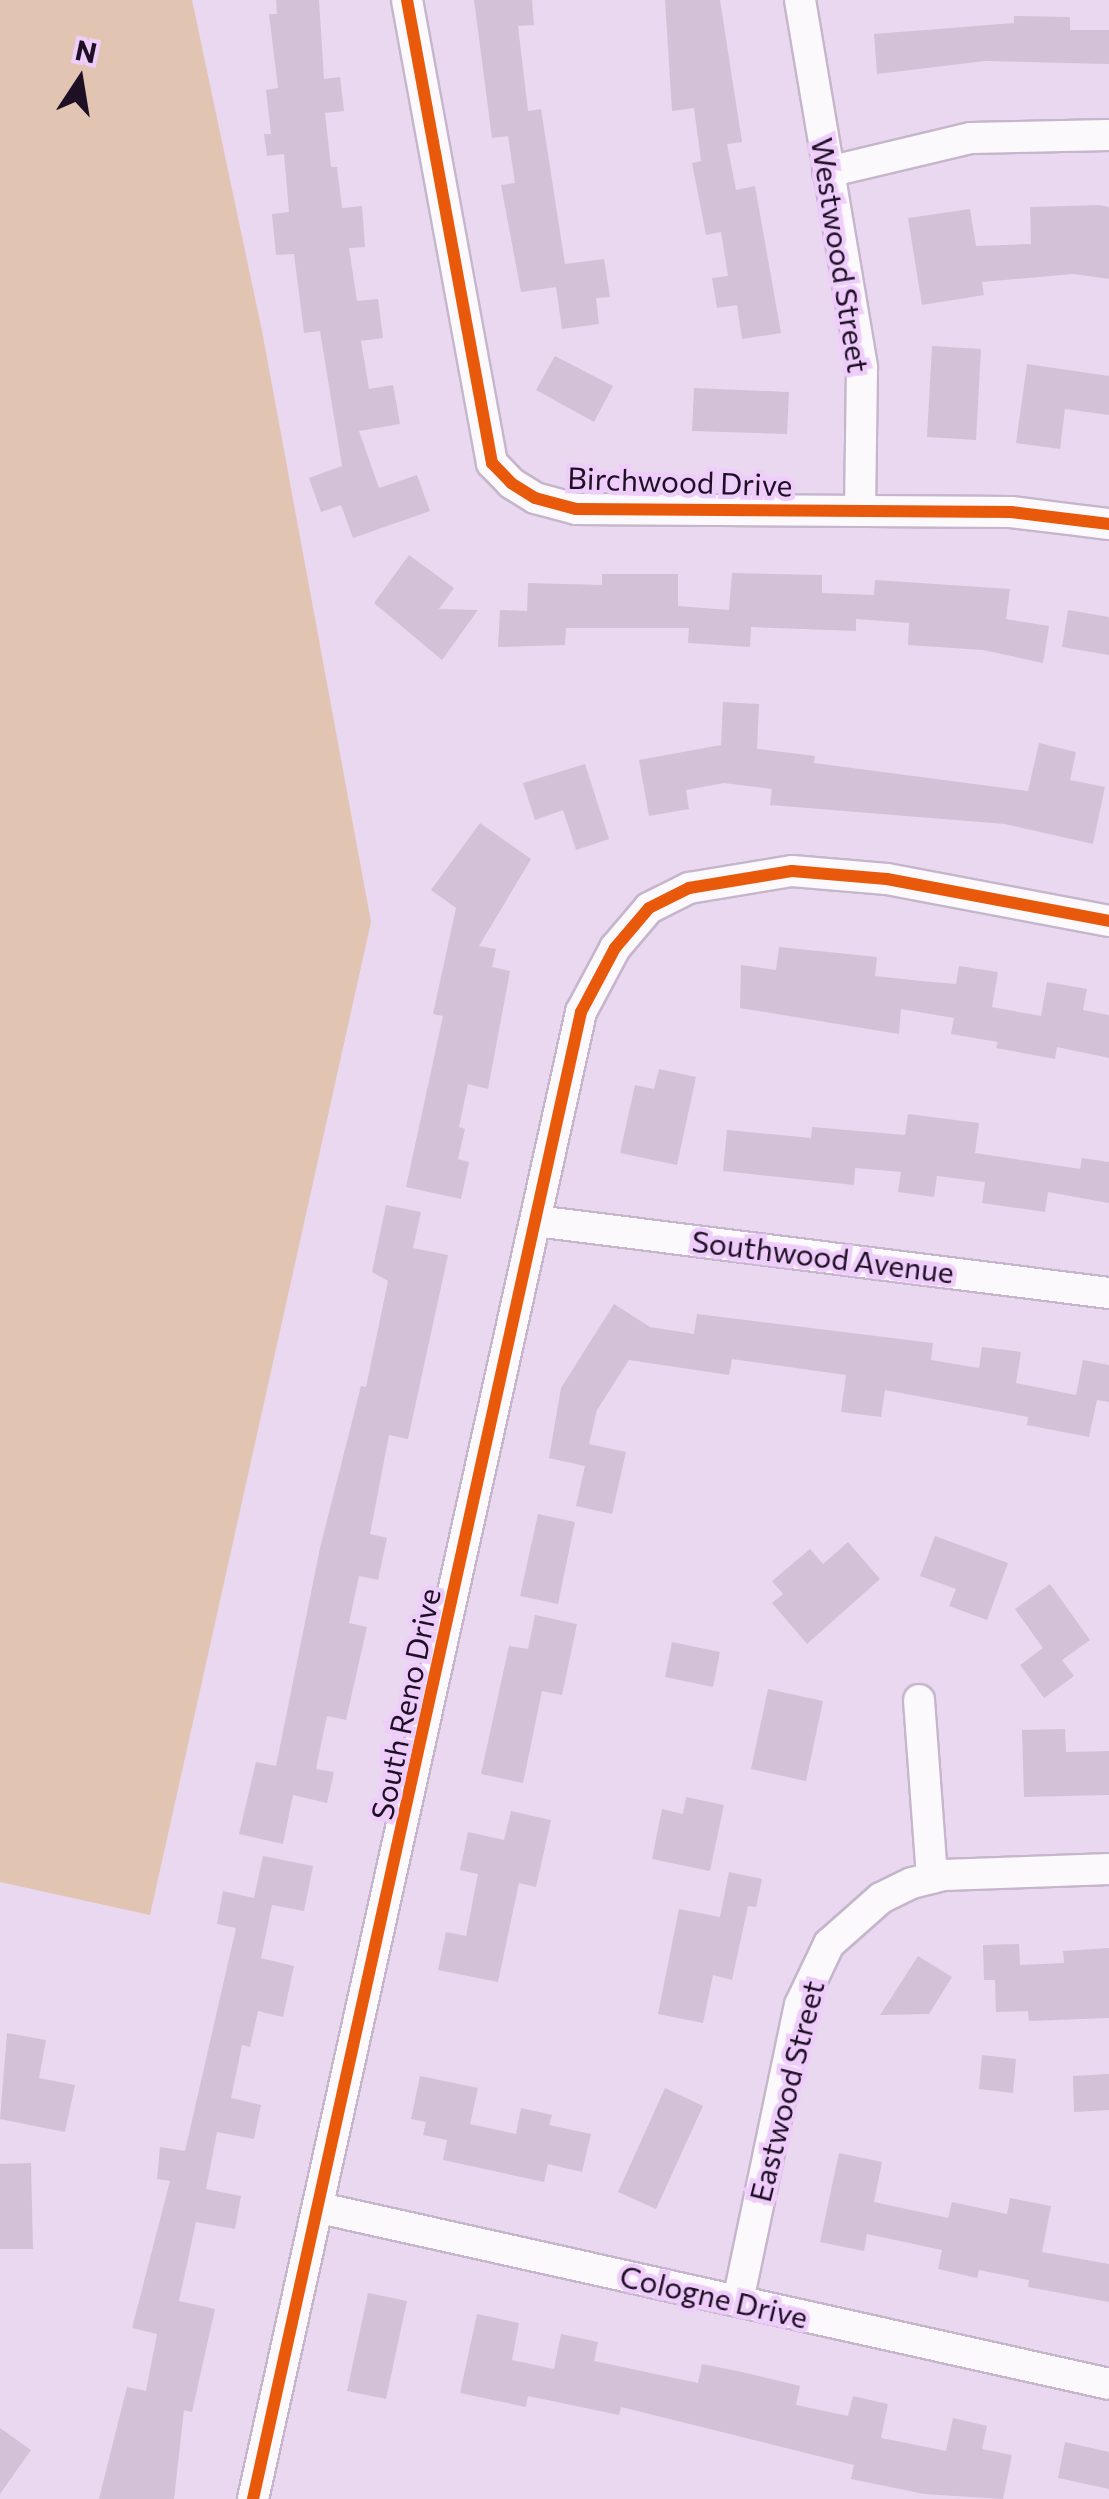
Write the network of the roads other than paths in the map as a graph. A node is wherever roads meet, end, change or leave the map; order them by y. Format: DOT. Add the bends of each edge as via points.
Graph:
graph roads {
  1 [pos="408,0"];
  2 [pos="800,0"];
  3 [pos="1109,136"];
  4 [pos="828,172"];
  5 [pos="860,510"];
  6 [pos="1109,524"];
  7 [pos="1109,921"];
  8 [pos="536,1221"];
  9 [pos="1109,1292"];
  10 [pos="919,1700"];
  11 [pos="1109,1869"];
  12 [pos="932,1878"];
  13 [pos="320,2208"];
  14 [pos="738,2301"];
  15 [pos="1109,2384"];
  16 [pos="252,2499"];
  1 -- 5 [label="street, Birchwood Drive" via="492,463 535,498 576,508"];
  2 -- 4 [label="street, Westwood Street"];
  3 -- 4 [label="street" via="972,138"];
  4 -- 5 [label="street, Westwood Street" via="862,368"];
  5 -- 6 [label="street, Birchwood Drive" via="1011,512"];
  7 -- 8 [label="street, South Reno Drive" via="887,879 792,871 689,888 648,908 581,1012"];
  8 -- 9 [label="street, Southwood Avenue"];
  8 -- 13 [label="street, South Reno Drive"];
  10 -- 12 [label="street"];
  11 -- 12 [label="street, Eastwood Street"];
  12 -- 14 [label="street, Eastwood Street" via="881,1898 853,1918 812,1973"];
  13 -- 14 [label="street, Cologne Drive"];
  13 -- 16 [label="street, South Reno Drive"];
  14 -- 15 [label="street, Cologne Drive"];
}
